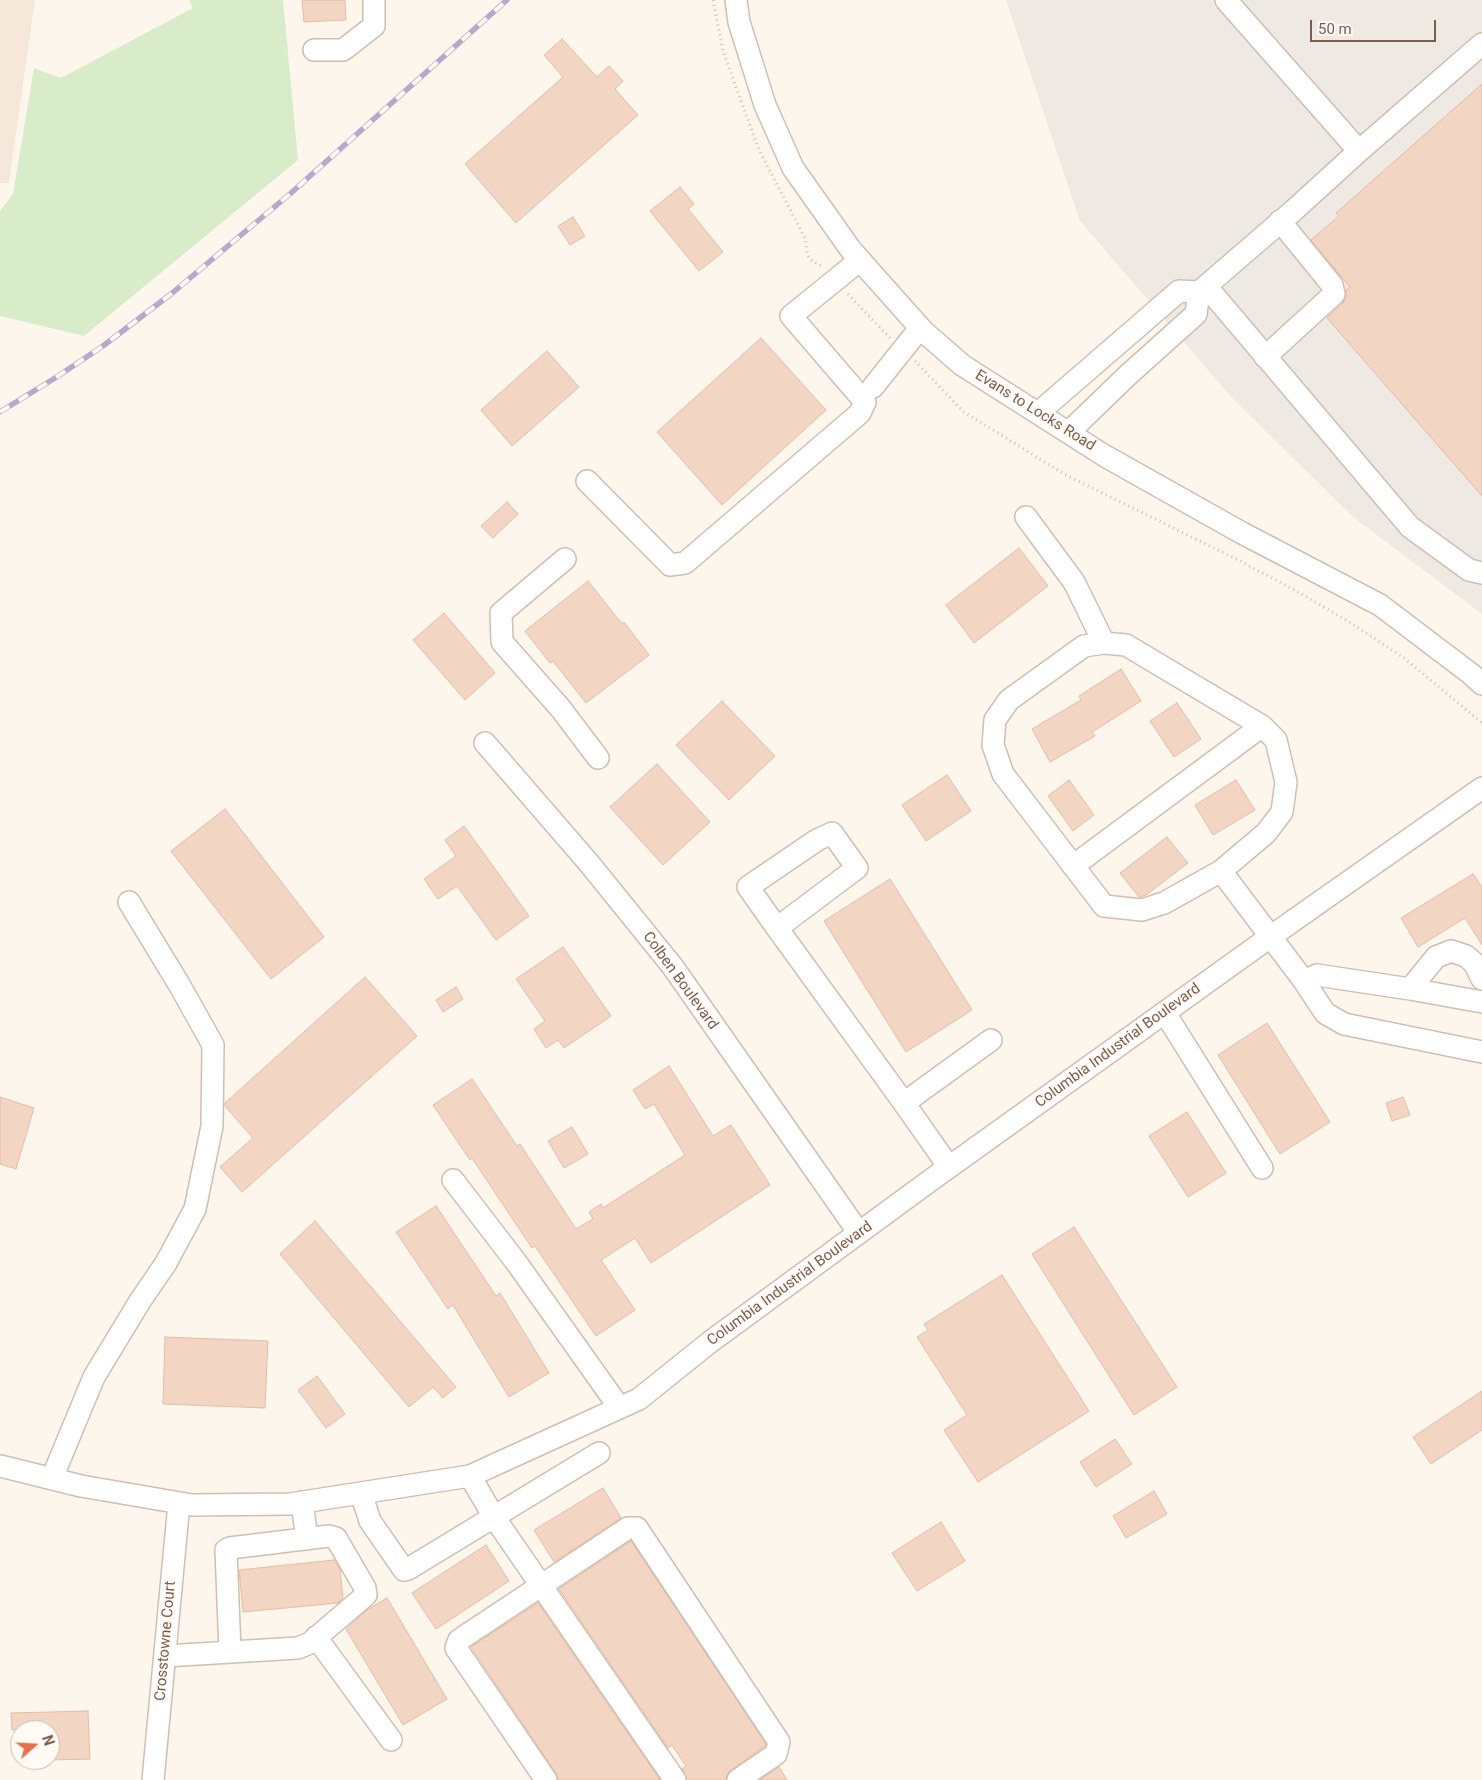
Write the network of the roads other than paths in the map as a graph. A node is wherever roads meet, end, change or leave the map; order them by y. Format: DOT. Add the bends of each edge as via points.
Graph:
graph roads {
  1 [pos="374,0"];
  2 [pos="736,0"];
  3 [pos="1226,0"];
  4 [pos="1482,44"];
  5 [pos="314,50"];
  6 [pos="1359,150"];
  7 [pos="1280,221"];
  8 [pos="860,260"];
  9 [pos="1203,289"];
  10 [pos="920,328"];
  11 [pos="1265,357"];
  12 [pos="873,387"];
  13 [pos="1038,413"];
  14 [pos="1069,432"];
  15 [pos="587,481"];
  16 [pos="1026,517"];
  17 [pos="565,559"];
  18 [pos="1482,573"];
  19 [pos="1104,643"];
  20 [pos="1482,684"];
  21 [pos="1262,726"];
  22 [pos="485,743"];
  23 [pos="598,758"];
  24 [pos="1482,788"];
  25 [pos="1073,866"];
  26 [pos="1221,871"];
  27 [pos="129,902"];
  28 [pos="777,928"];
  29 [pos="1270,937"];
  30 [pos="1482,980"];
  31 [pos="1304,981"];
  32 [pos="1410,988"];
  33 [pos="1482,1002"];
  34 [pos="1165,1012"];
  35 [pos="992,1040"];
  36 [pos="1482,1052"];
  37 [pos="904,1103"];
  38 [pos="950,1167"];
  39 [pos="1262,1168"];
  40 [pos="453,1180"];
  41 [pos="859,1233"];
  42 [pos="619,1407"];
  43 [pos="599,1453"];
  44 [pos="0,1466"];
  45 [pos="470,1476"];
  46 [pos="52,1478"];
  47 [pos="361,1493"];
  48 [pos="302,1502"];
  49 [pos="179,1503"];
  50 [pos="494,1516"];
  51 [pos="306,1539"];
  52 [pos="542,1586"];
  53 [pos="316,1637"];
  54 [pos="230,1652"];
  55 [pos="165,1656"];
  56 [pos="390,1740"];
  57 [pos="153,1780"];
  58 [pos="546,1780"];
  59 [pos="674,1780"];
  60 [pos="738,1780"];
  1 -- 5 [label="street" via="374,26 343,50"];
  2 -- 8 [label="street, Evans to Locks Road" via="739,22 765,105 793,168"];
  3 -- 6 [label="street"];
  4 -- 6 [label="street"];
  6 -- 7 [label="street"];
  7 -- 9 [label="street"];
  7 -- 11 [label="street" via="1332,285 1334,294"];
  8 -- 10 [label="street, Evans to Locks Road"];
  8 -- 15 [label="street" via="791,316 865,402 860,413 685,563 670,565"];
  9 -- 11 [label="street"];
  9 -- 13 [label="street" via="1179,290"];
  9 -- 14 [label="street" via="1196,314"];
  10 -- 12 [label="street"];
  10 -- 13 [label="street, Evans to Locks Road" via="962,365"];
  11 -- 18 [label="street" via="1410,527 1470,570"];
  13 -- 14 [label="street, Evans to Locks Road"];
  14 -- 20 [label="street, Evans to Locks Road" via="1105,456 1242,533 1380,605"];
  16 -- 19 [label="street" via="1074,582"];
  17 -- 23 [label="street" via="501,613 502,642 561,709"];
  19 -- 21 [label="street" via="1126,645"];
  19 -- 25 [label="street" via="1084,646 1009,700 995,720 993,745 1003,774"];
  21 -- 25 [label="street"];
  21 -- 26 [label="street" via="1276,740 1286,782 1282,812 1266,833"];
  22 -- 41 [label="street, Colben Boulevard" via="588,862 672,968"];
  24 -- 29 [label="street, Columbia Industrial Boulevard"];
  25 -- 26 [label="street" via="1104,906 1142,910 1164,903"];
  26 -- 29 [label="street"];
  27 -- 46 [label="street" via="213,1045 212,1126 195,1209 166,1263 94,1377"];
  28 -- 28 [label="street" via="748,887 832,833 857,868"];
  28 -- 37 [label="street"];
  29 -- 31 [label="street"];
  29 -- 34 [label="street, Columbia Industrial Boulevard"];
  30 -- 32 [label="street" via="1474,963 1466,956 1451,951 1436,958"];
  31 -- 32 [label="street" via="1317,974"];
  31 -- 36 [label="street" via="1324,1013 1344,1024"];
  32 -- 33 [label="street"];
  34 -- 38 [label="street, Columbia Industrial Boulevard"];
  34 -- 39 [label="street"];
  35 -- 37 [label="street"];
  37 -- 38 [label="street"];
  38 -- 41 [label="street, Columbia Industrial Boulevard"];
  40 -- 42 [label="street"];
  41 -- 42 [label="street, Columbia Industrial Boulevard" via="638,1399"];
  42 -- 45 [label="street, Columbia Industrial Boulevard"];
  43 -- 50 [label="street"];
  44 -- 46 [label="street, Columbia Industrial Boulevard"];
  45 -- 47 [label="street, Columbia Industrial Boulevard"];
  45 -- 50 [label="street"];
  46 -- 49 [label="street, Columbia Industrial Boulevard"];
  47 -- 48 [label="street, Columbia Industrial Boulevard"];
  47 -- 50 [label="street" via="370,1521 404,1570"];
  48 -- 49 [label="street, Columbia Industrial Boulevard"];
  48 -- 51 [label="street"];
  49 -- 55 [label="street, Crosstowne Court"];
  50 -- 52 [label="street"];
  51 -- 53 [label="street" via="336,1538 366,1595"];
  51 -- 54 [label="street" via="226,1550"];
  52 -- 58 [label="street" via="459,1640 456,1648"];
  52 -- 59 [label="street"];
  52 -- 60 [label="street" via="628,1528 637,1528 779,1742 776,1754"];
  53 -- 54 [label="street" via="298,1648"];
  53 -- 56 [label="street"];
  54 -- 55 [label="street"];
  55 -- 57 [label="street, Crosstowne Court"];
}
